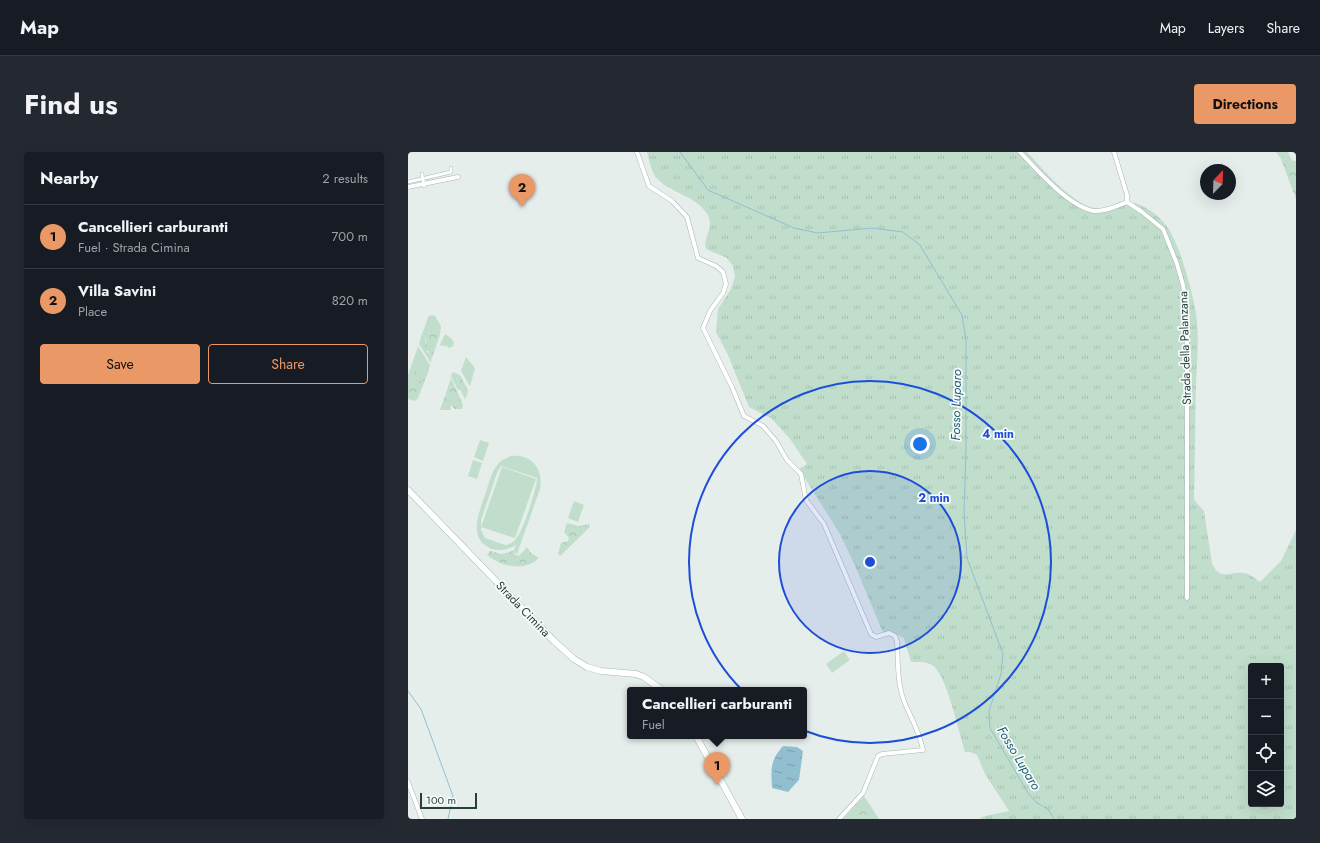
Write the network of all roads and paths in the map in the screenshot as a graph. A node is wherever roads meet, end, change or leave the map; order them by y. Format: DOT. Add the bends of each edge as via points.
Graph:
graph roads {
  1 [pos="637,152"];
  2 [pos="1020,152"];
  3 [pos="1114,152"];
  4 [pos="451,168"];
  5 [pos="443,169"];
  6 [pos="422,174"];
  7 [pos="444,174"];
  8 [pos="458,177"];
  9 [pos="422,179"];
  10 [pos="408,182"];
  11 [pos="424,185"];
  12 [pos="408,187"];
  13 [pos="1127,202"];
  14 [pos="408,490"];
  15 [pos="1187,598"];
  16 [pos="658,687"];
  17 [pos="698,739"];
  18 [pos="408,782"];
  19 [pos="422,819"];
  20 [pos="742,819"];
  21 [pos="839,819"];
  1 -- 21 [label="street" via="649,186 672,201 687,217 698,258 716,266 726,279 725,288 710,311 703,328 744,416 763,426 801,474 806,500 824,524 872,634 876,637 889,633 895,636 897,641 901,692 920,736 923,750 878,756 864,793"];
  2 -- 13 [label="street" via="1056,187 1084,208 1096,211"];
  3 -- 13 [label="street"];
  4 -- 7 [label="street" via="451,172"];
  5 -- 7 [label="street"];
  6 -- 9 [label="street"];
  7 -- 9 [label="street"];
  8 -- 11 [label="street"];
  9 -- 10 [label="street"];
  9 -- 11 [label="street"];
  11 -- 12 [label="street"];
  13 -- 15 [label="street, Strada della Palanzana" via="1162,229 1183,285 1187,314"];
  14 -- 16 [label="main road, Strada Cimina" via="574,659 594,670 636,674"];
  17 -- 20 [label="main road"];
  18 -- 19 [label="street"];
}
